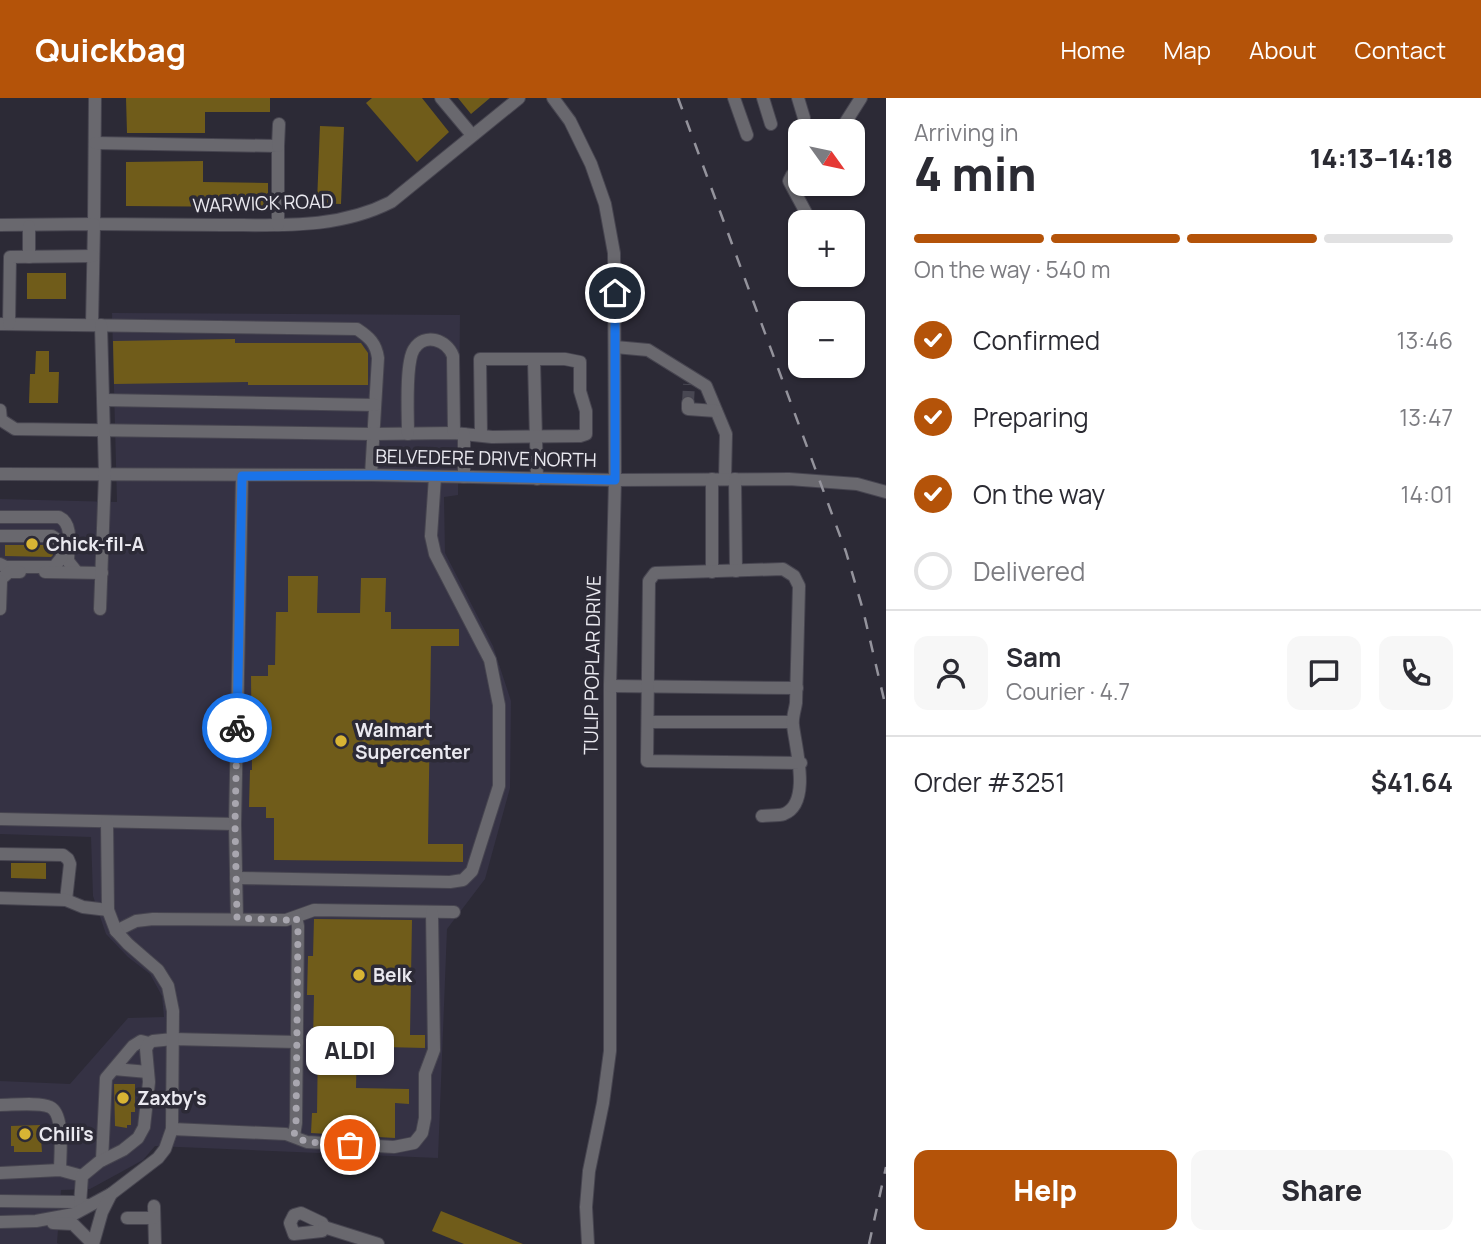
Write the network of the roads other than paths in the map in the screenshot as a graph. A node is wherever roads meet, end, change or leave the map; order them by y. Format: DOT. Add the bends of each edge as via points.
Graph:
graph roads {
  1 [pos="95,98"];
  2 [pos="441,98"];
  3 [pos="519,98"];
  4 [pos="553,98"];
  5 [pos="734,98"];
  6 [pos="763,98"];
  7 [pos="798,98"];
  8 [pos="860,98"];
  9 [pos="804,118"];
  10 [pos="847,119"];
  11 [pos="279,124"];
  12 [pos="771,124"];
  13 [pos="472,135"];
  14 [pos="747,135"];
  15 [pos="95,143"];
  16 [pos="278,146"];
  17 [pos="94,224"];
  18 [pos="0,225"];
  19 [pos="278,225"];
  20 [pos="29,226"];
  21 [pos="93,256"];
  22 [pos="29,257"];
  23 [pos="5,324"];
  24 [pos="97,325"];
  25 [pos="615,347"];
  26 [pos="534,361"];
  27 [pos="104,400"];
  28 [pos="688,402"];
  29 [pos="375,405"];
  30 [pos="0,410"];
  31 [pos="716,411"];
  32 [pos="104,430"];
  33 [pos="459,433"];
  34 [pos="373,434"];
  35 [pos="408,434"];
  36 [pos="481,435"];
  37 [pos="536,436"];
  38 [pos="0,474"];
  39 [pos="105,474"];
  40 [pos="371,475"];
  41 [pos="242,476"];
  42 [pos="435,477"];
  43 [pos="464,477"];
  44 [pos="724,479"];
  45 [pos="537,480"];
  46 [pos="615,480"];
  47 [pos="886,492"];
  48 [pos="0,517"];
  49 [pos="0,536"];
  50 [pos="0,564"];
  51 [pos="72,566"];
  52 [pos="736,571"];
  53 [pos="712,572"];
  54 [pos="102,573"];
  55 [pos="0,580"];
  56 [pos="0,609"];
  57 [pos="100,609"];
  58 [pos="610,686"];
  59 [pos="648,686"];
  60 [pos="797,688"];
  61 [pos="648,722"];
  62 [pos="792,722"];
  63 [pos="801,763"];
  64 [pos="762,816"];
  65 [pos="0,820"];
  66 [pos="107,822"];
  67 [pos="235,824"];
  68 [pos="0,854"];
  69 [pos="236,878"];
  70 [pos="0,898"];
  71 [pos="66,900"];
  72 [pos="108,910"];
  73 [pos="432,912"];
  74 [pos="454,912"];
  75 [pos="296,917"];
  76 [pos="237,918"];
  77 [pos="116,931"];
  78 [pos="173,1039"];
  79 [pos="297,1042"];
  80 [pos="149,1043"];
  81 [pos="114,1069"];
  82 [pos="148,1072"];
  83 [pos="0,1105"];
  84 [pos="172,1129"];
  85 [pos="102,1136"];
  86 [pos="294,1136"];
  87 [pos="125,1148"];
  88 [pos="102,1160"];
  89 [pos="60,1170"];
  90 [pos="0,1173"];
  91 [pos="82,1177"];
  92 [pos="111,1194"];
  93 [pos="0,1201"];
  94 [pos="84,1204"];
  95 [pos="127,1218"];
  96 [pos="36,1221"];
  97 [pos="0,1222"];
  98 [pos="324,1227"];
  99 [pos="90,1242"];
  100 [pos="155,1244"];
  101 [pos="378,1244"];
  102 [pos="587,1244"];
  1 -- 15 [label="street"];
  2 -- 13 [label="street"];
  3 -- 13 [label="street, WARWICK ROAD"];
  4 -- 25 [label="street, TULIP POPLAR DRIVE" via="570,121 605,204 614,253"];
  5 -- 14 [label="street"];
  6 -- 12 [label="street"];
  7 -- 9 [label="street"];
  8 -- 10 [label="street"];
  11 -- 16 [label="street"];
  13 -- 19 [label="street, WARWICK ROAD" via="404,194 376,210 337,221"];
  15 -- 16 [label="street"];
  15 -- 17 [label="street"];
  16 -- 19 [label="street"];
  17 -- 19 [label="street, WARWICK ROAD"];
  17 -- 20 [label="street, WARWICK ROAD"];
  17 -- 21 [label="street"];
  18 -- 20 [label="street, WARWICK ROAD"];
  20 -- 22 [label="street"];
  21 -- 22 [label="street"];
  21 -- 24 [label="street"];
  22 -- 23 [label="street" via="10,257"];
  23 -- 24 [label="street"];
  24 -- 27 [label="street"];
  24 -- 29 [label="street" via="357,329 376,347"];
  25 -- 31 [label="street" via="648,350 706,386"];
  25 -- 46 [label="street, TULIP POPLAR DRIVE"];
  26 -- 36 [label="street" via="480,359"];
  26 -- 37 [label="street"];
  26 -- 37 [label="street" via="580,362 580,391 586,411 586,435"];
  27 -- 29 [label="street"];
  27 -- 32 [label="street"];
  28 -- 31 [label="street" via="688,409"];
  29 -- 34 [label="street"];
  30 -- 32 [label="street" via="1,419 15,429"];
  31 -- 44 [label="street" via="726,434"];
  32 -- 34 [label="street"];
  32 -- 39 [label="street"];
  33 -- 35 [label="street"];
  33 -- 35 [label="street" via="453,356 450,347 432,340 418,344 412,352"];
  33 -- 36 [label="street"];
  33 -- 43 [label="street"];
  34 -- 35 [label="street"];
  34 -- 40 [label="street"];
  36 -- 37 [label="street"];
  37 -- 45 [label="street"];
  38 -- 39 [label="street, BELVEDERE DRIVE NORTH"];
  39 -- 41 [label="street, BELVEDERE DRIVE NORTH"];
  39 -- 54 [label="street"];
  40 -- 41 [label="street, BELVEDERE DRIVE NORTH"];
  40 -- 42 [label="street, BELVEDERE DRIVE NORTH"];
  41 -- 67 [label="street"];
  42 -- 43 [label="street, BELVEDERE DRIVE NORTH"];
  42 -- 69 [label="street" via="431,536 435,554 490,660 499,705 499,786 472,872 463,880 450,882"];
  43 -- 45 [label="street, BELVEDERE DRIVE NORTH"];
  44 -- 46 [label="street, BELVEDERE DRIVE NORTH"];
  44 -- 47 [label="street, BELVEDERE DRIVE NORTH" via="819,480"];
  44 -- 52 [label="street"];
  44 -- 53 [label="street"];
  45 -- 46 [label="street, BELVEDERE DRIVE NORTH"];
  46 -- 58 [label="street, TULIP POPLAR DRIVE"];
  48 -- 51 [label="street" via="65,520"];
  49 -- 50 [label="street" via="52,536 62,543 62,557 54,566"];
  51 -- 54 [label="street"];
  51 -- 55 [label="street" via="57,571 9,572"];
  52 -- 53 [label="street"];
  52 -- 60 [label="street" via="783,569 794,576 799,586"];
  53 -- 59 [label="street" via="655,573 649,581"];
  54 -- 57 [label="street"];
  55 -- 56 [label="street"];
  58 -- 59 [label="street"];
  58 -- 102 [label="street, TULIP POPLAR DRIVE" via="610,1051 589,1171"];
  59 -- 60 [label="street"];
  59 -- 61 [label="street"];
  60 -- 62 [label="street"];
  61 -- 62 [label="street"];
  61 -- 63 [label="street" via="647,761"];
  62 -- 63 [label="street"];
  63 -- 64 [label="street" via="794,805 785,814"];
  65 -- 66 [label="street"];
  66 -- 67 [label="street"];
  66 -- 72 [label="street"];
  67 -- 69 [label="street"];
  68 -- 71 [label="street" via="64,855 70,864"];
  69 -- 76 [label="street"];
  70 -- 71 [label="street"];
  71 -- 72 [label="street"];
  72 -- 77 [label="street"];
  73 -- 74 [label="street"];
  73 -- 75 [label="street" via="314,910"];
  73 -- 86 [label="street" via="434,1050 425,1074 422,1133 414,1143 394,1147 307,1142"];
  75 -- 76 [label="street"];
  75 -- 79 [label="street"];
  76 -- 77 [label="street" via="153,919"];
  77 -- 78 [label="street" via="158,970 168,986"];
  78 -- 79 [label="street"];
  78 -- 80 [label="street"];
  78 -- 84 [label="street"];
  79 -- 86 [label="street"];
  80 -- 81 [label="street" via="133,1046"];
  80 -- 82 [label="street"];
  81 -- 82 [label="street"];
  81 -- 85 [label="street" via="106,1078"];
  82 -- 87 [label="street" via="144,1127"];
  83 -- 89 [label="street" via="47,1105 56,1111"];
  84 -- 86 [label="street"];
  84 -- 92 [label="street" via="158,1158"];
  85 -- 87 [label="street"];
  85 -- 88 [label="street"];
  87 -- 88 [label="street"];
  88 -- 91 [label="street"];
  89 -- 90 [label="street"];
  89 -- 91 [label="street"];
  91 -- 94 [label="street"];
  92 -- 94 [label="street"];
  92 -- 99 [label="street"];
  93 -- 94 [label="street"];
  94 -- 96 [label="street" via="74,1214"];
  94 -- 99 [label="street"];
  95 -- 100 [label="street" via="154,1212"];
  96 -- 97 [label="street"];
  96 -- 99 [label="street" via="73,1224"];
  98 -- 101 [label="street"];
}
